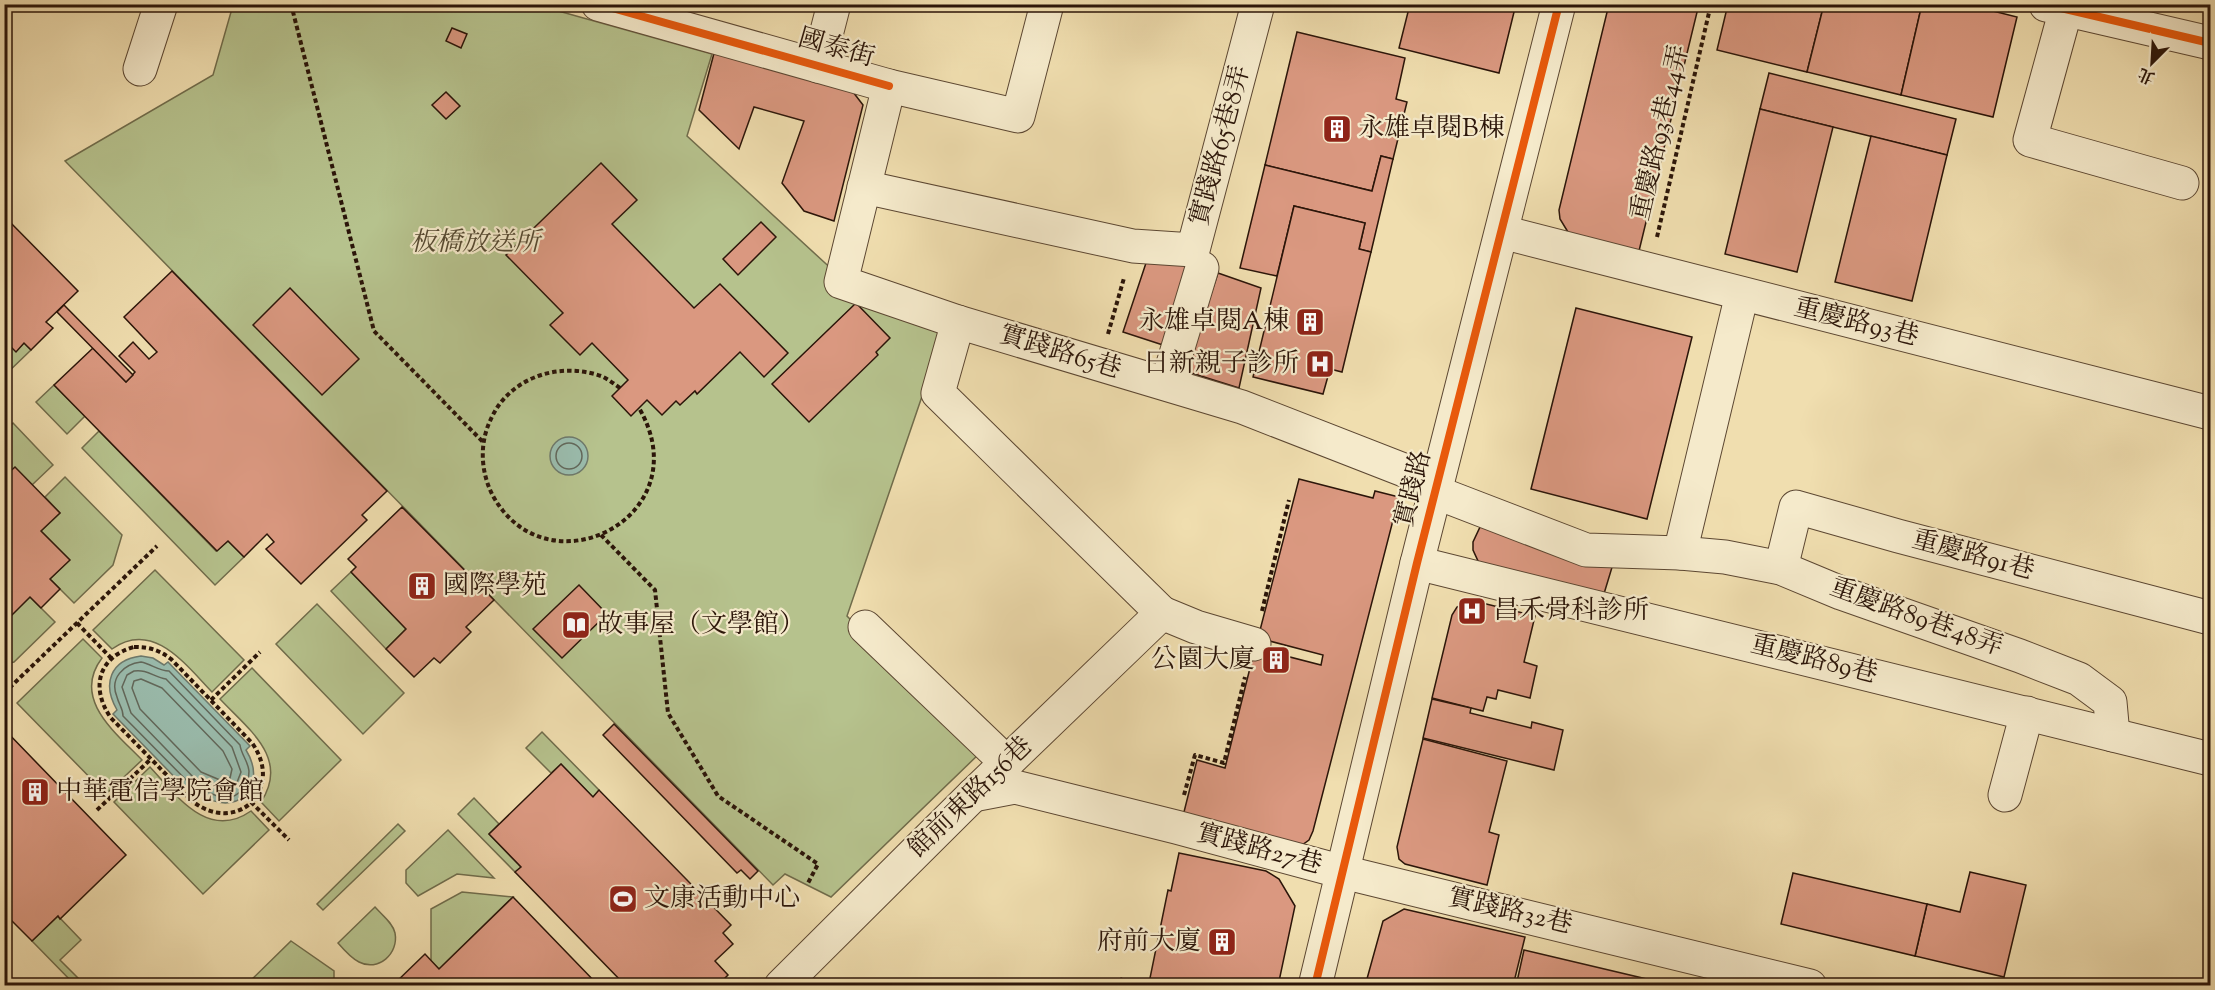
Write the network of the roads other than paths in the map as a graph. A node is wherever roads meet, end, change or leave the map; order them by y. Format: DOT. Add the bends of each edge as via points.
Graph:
graph roads {
  1 [pos="161,4"];
  2 [pos="834,4"];
  3 [pos="1047,4"];
  4 [pos="1258,4"];
  5 [pos="1558,4"];
  6 [pos="603,5"];
  7 [pos="2051,6"];
  8 [pos="2211,44"];
  9 [pos="818,66"];
  10 [pos="140,69"];
  11 [pos="889,86"];
  12 [pos="2181,183"];
  13 [pos="864,187"];
  14 [pos="1502,232"];
  15 [pos="1202,268"];
  16 [pos="1742,294"];
  17 [pos="958,322"];
  18 [pos="1167,384"];
  19 [pos="2211,413"];
  20 [pos="1436,488"];
  21 [pos="1680,553"];
  22 [pos="1417,563"];
  23 [pos="1781,568"];
  24 [pos="1162,614"];
  25 [pos="2211,618"];
  26 [pos="865,627"];
  27 [pos="1254,644"];
  28 [pos="2027,713"];
  29 [pos="2113,735"];
  30 [pos="2211,759"];
  31 [pos="1007,763"];
  32 [pos="973,795"];
  33 [pos="2005,795"];
  34 [pos="1343,872"];
  35 [pos="781,986"];
  36 [pos="1315,986"];
  37 [pos="1810,986"];
  1 -- 10 [label="street"];
  2 -- 9 [label="street"];
  3 -- 11 [label="street, 國泰街" via="1018,116"];
  4 -- 13 [label="street, 實踐路65巷8弄" via="1193,250 1133,246"];
  5 -- 14 [label="street, 實踐路"];
  6 -- 9 [label="street, 國泰街"];
  7 -- 8 [label="street"];
  7 -- 12 [label="street" via="2030,140"];
  9 -- 11 [label="street, 國泰街"];
  11 -- 13 [label="street, 實踐路65巷"];
  13 -- 17 [label="street, 實踐路65巷" via="842,282"];
  14 -- 16 [label="street, 重慶路93巷"];
  14 -- 20 [label="street, 實踐路"];
  15 -- 18 [label="street"];
  16 -- 19 [label="street, 重慶路93巷"];
  16 -- 21 [label="street"];
  17 -- 18 [label="street, 實踐路65巷"];
  17 -- 24 [label="street" via="938,393"];
  18 -- 20 [label="street, 實踐路65巷" via="1242,407"];
  20 -- 21 [label="street, 重慶路89巷48弄" via="1586,550"];
  20 -- 22 [label="street, 實踐路"];
  21 -- 23 [label="street, 重慶路89巷48弄"];
  22 -- 28 [label="street, 重慶路89巷"];
  22 -- 34 [label="street, 實踐路"];
  23 -- 25 [label="street, 重慶路91巷" via="1796,507"];
  23 -- 29 [label="street, 重慶路89巷48弄" via="2079,679 2110,702"];
  24 -- 27 [label="street"];
  24 -- 31 [label="street, 館前東路156巷"];
  26 -- 31 [label="street"];
  28 -- 29 [label="street, 重慶路89巷"];
  28 -- 33 [label="street"];
  29 -- 30 [label="street, 重慶路89巷"];
  31 -- 32 [label="street, 館前東路156巷"];
  32 -- 34 [label="street, 實踐路27巷" via="1015,787"];
  32 -- 35 [label="street, 館前東路156巷"];
  34 -- 36 [label="street, 實踐路"];
  34 -- 37 [label="street, 實踐路32巷"];
}
